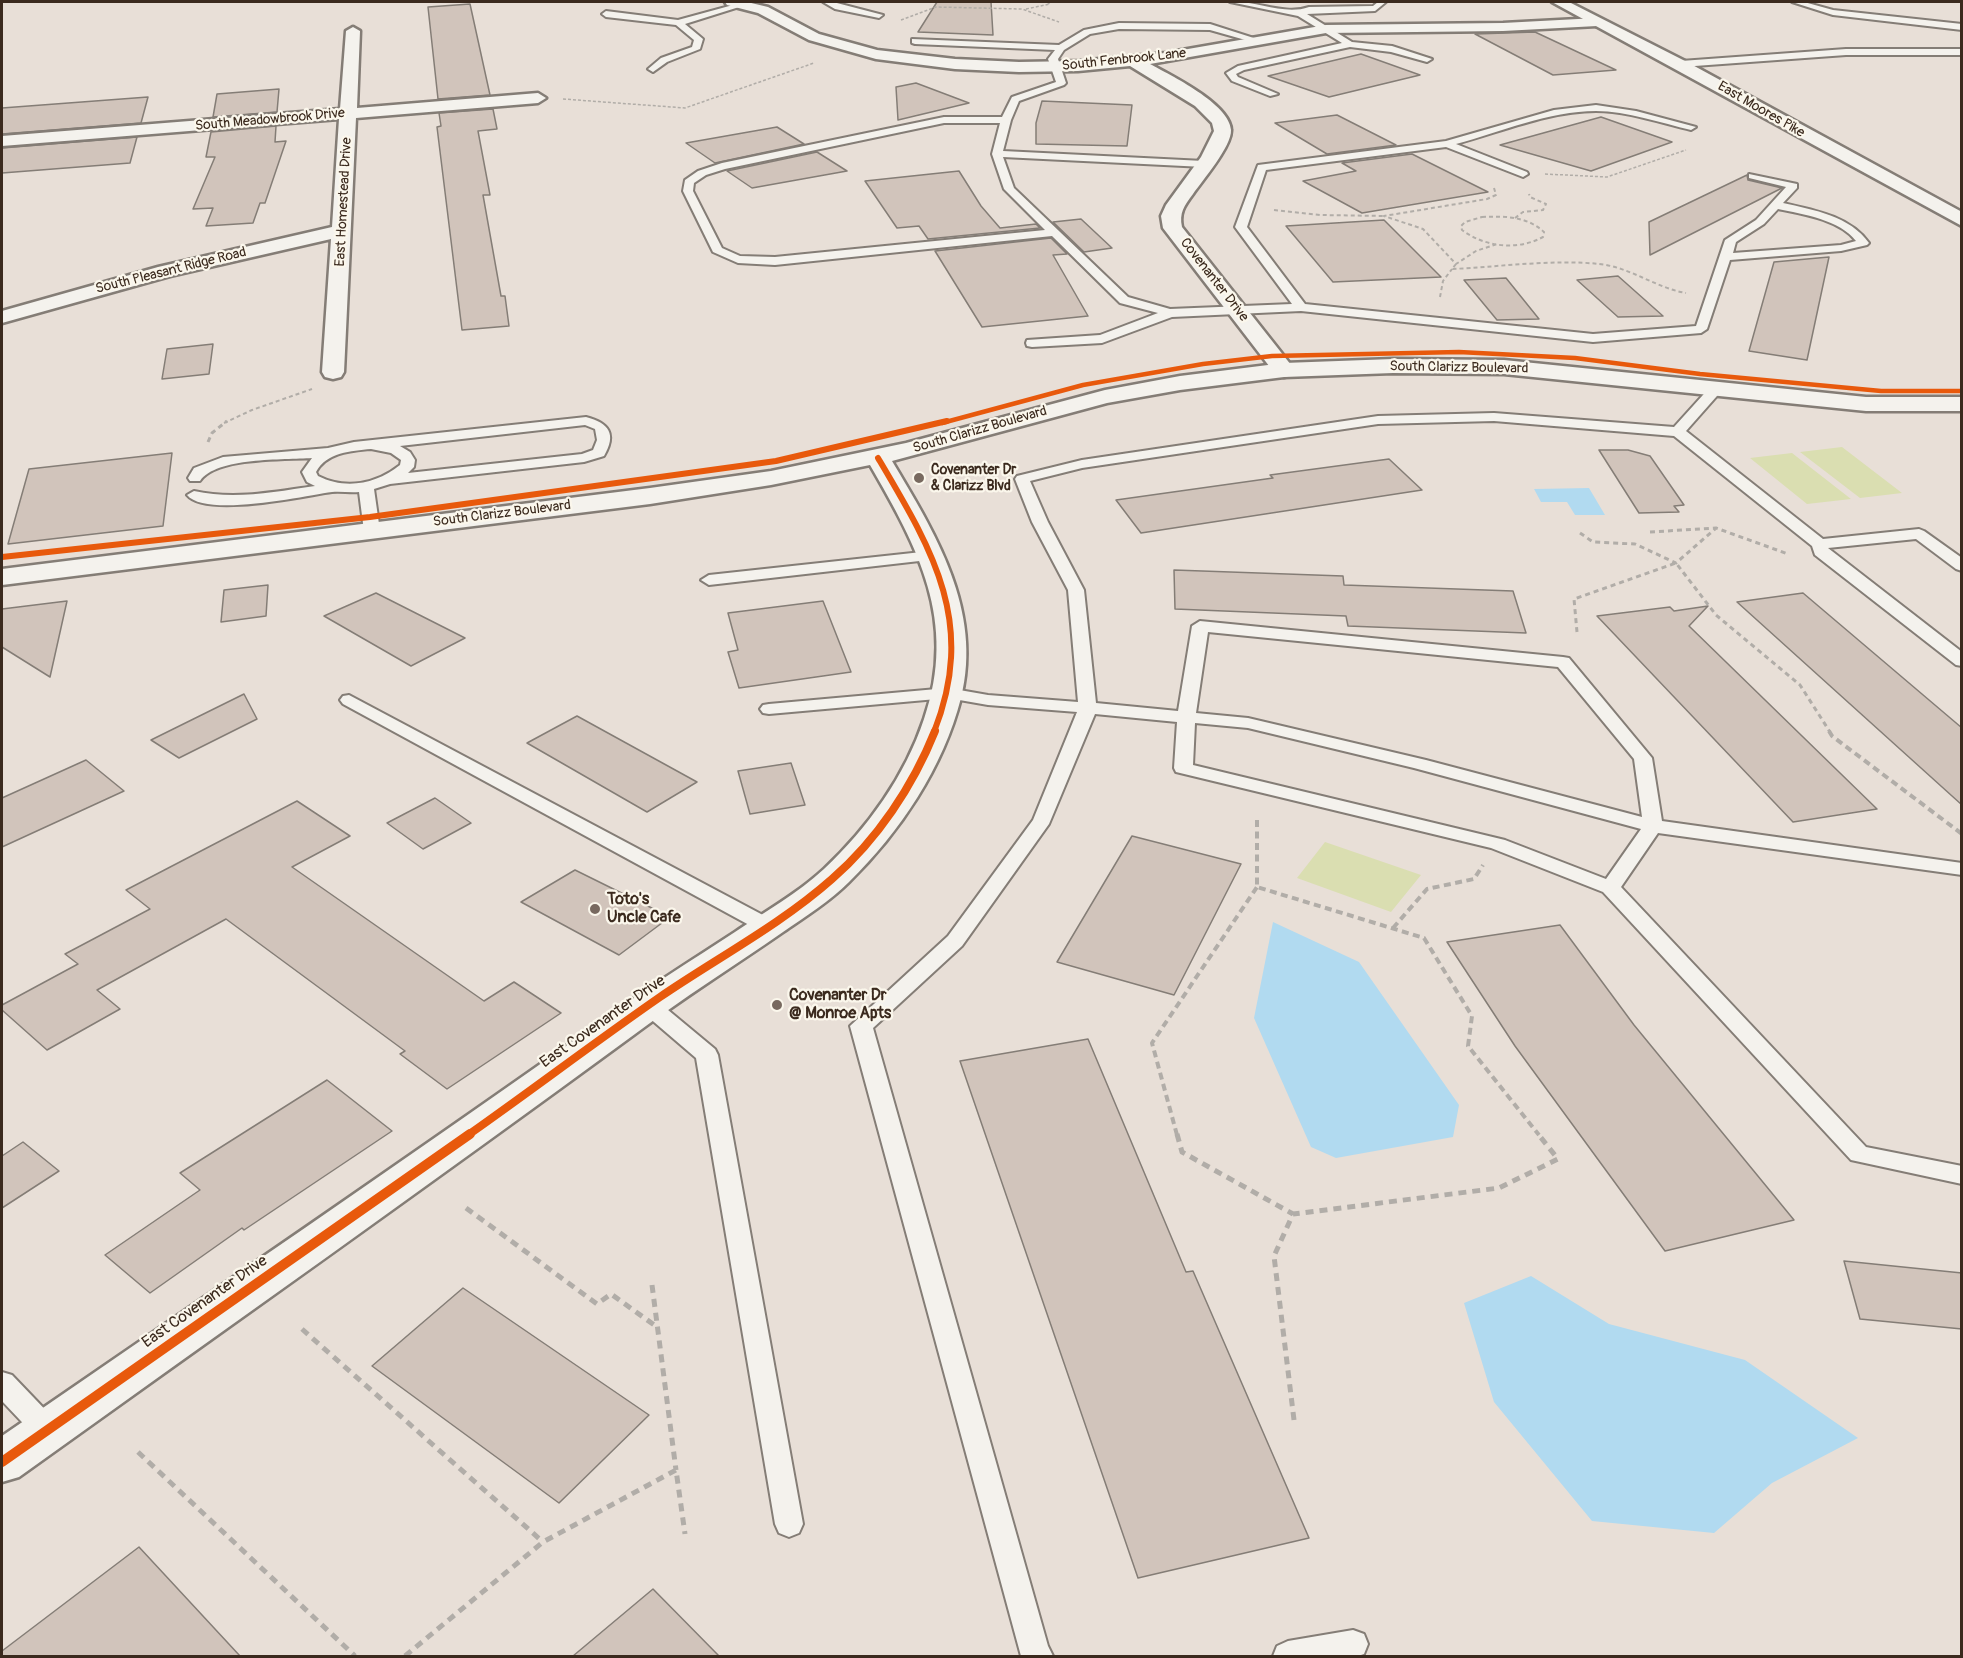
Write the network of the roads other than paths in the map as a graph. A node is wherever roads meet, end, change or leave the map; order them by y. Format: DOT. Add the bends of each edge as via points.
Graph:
graph roads {
  1 [pos="742,2"];
  2 [pos="827,2"];
  3 [pos="1234,2"];
  4 [pos="1382,2"];
  5 [pos="1559,2"];
  6 [pos="1796,2"];
  7 [pos="606,14"];
  8 [pos="1300,14"];
  9 [pos="879,15"];
  10 [pos="1597,22"];
  11 [pos="678,23"];
  12 [pos="1962,27"];
  13 [pos="1326,28"];
  14 [pos="353,32"];
  15 [pos="1256,40"];
  16 [pos="915,41"];
  17 [pos="1350,44"];
  18 [pos="1061,48"];
  19 [pos="1962,52"];
  20 [pos="1428,59"];
  21 [pos="1135,62"];
  22 [pos="1681,64"];
  23 [pos="1058,67"];
  24 [pos="653,69"];
  25 [pos="1273,94"];
  26 [pos="538,98"];
  27 [pos="348,113"];
  28 [pos="1006,120"];
  29 [pos="1691,127"];
  30 [pos="2,141"];
  31 [pos="1447,144"];
  32 [pos="997,154"];
  33 [pos="1204,164"];
  34 [pos="1524,174"];
  35 [pos="1753,176"];
  36 [pos="1775,206"];
  37 [pos="1962,220"];
  38 [pos="343,230"];
  39 [pos="1052,233"];
  40 [pos="1725,256"];
  41 [pos="1301,307"];
  42 [pos="1238,311"];
  43 [pos="1170,313"];
  44 [pos="2,317"];
  45 [pos="1032,343"];
  46 [pos="1284,370"];
  47 [pos="333,372"];
  48 [pos="1717,388"];
  49 [pos="1962,404"];
  50 [pos="1678,432"];
  51 [pos="371,445"];
  52 [pos="333,451"];
  53 [pos="878,458"];
  54 [pos="195,478"];
  55 [pos="388,480"];
  56 [pos="366,486"];
  57 [pos="334,487"];
  58 [pos="194,495"];
  59 [pos="372,531"];
  60 [pos="1820,548"];
  61 [pos="932,556"];
  62 [pos="1962,566"];
  63 [pos="2,577"];
  64 [pos="710,580"];
  65 [pos="1962,661"];
  66 [pos="948,693"];
  67 [pos="349,700"];
  68 [pos="1088,708"];
  69 [pos="770,709"];
  70 [pos="1186,717"];
  71 [pos="1653,826"];
  72 [pos="1962,869"];
  73 [pos="1610,888"];
  74 [pos="769,927"];
  75 [pos="648,1005"];
  76 [pos="1962,1174"];
  77 [pos="2,1383"];
  78 [pos="47,1430"];
  79 [pos="2,1462"];
  80 [pos="789,1524"];
  81 [pos="1353,1644"];
  82 [pos="1038,1656"];
  83 [pos="1288,1656"];
  1 -- 11 [label="lane"];
  1 -- 23 [label="street, South Fenbrook Lane" via="814,37 876,54 955,64"];
  2 -- 9 [label="lane"];
  3 -- 8 [label="lane"];
  4 -- 8 [label="lane" via="1375,8 1310,10"];
  5 -- 10 [label="street, East Moores Pike"];
  6 -- 12 [label="lane" via="1833,12"];
  7 -- 11 [label="lane"];
  8 -- 13 [label="lane"];
  10 -- 13 [label="street, South Fenbrook Lane"];
  10 -- 22 [label="street, East Moores Pike"];
  11 -- 24 [label="lane" via="699,39 696,49 664,60"];
  13 -- 15 [label="street, South Fenbrook Lane"];
  13 -- 17 [label="lane"];
  14 -- 27 [label="street, East Homestead Drive"];
  15 -- 18 [label="lane" via="1210,27 1119,26 1087,32"];
  15 -- 21 [label="street, South Fenbrook Lane"];
  16 -- 18 [label="lane"];
  17 -- 20 [label="lane" via="1392,49"];
  17 -- 25 [label="lane" via="1231,73 1235,80"];
  18 -- 23 [label="lane" via="1053,59"];
  19 -- 22 [label="lane" via="1846,52"];
  21 -- 23 [label="street, South Fenbrook Lane"];
  21 -- 33 [label="street, Covenanter Drive" via="1217,114 1222,123 1221,138"];
  22 -- 37 [label="street, East Moores Pike"];
  23 -- 28 [label="lane" via="1062,83 1015,99"];
  26 -- 27 [label="street, South Meadowbrook Drive"];
  27 -- 30 [label="street, South Meadowbrook Drive"];
  27 -- 38 [label="street, East Homestead Drive"];
  28 -- 32 [label="lane"];
  28 -- 39 [label="lane" via="944,120 722,166 695,177 689,182 688,191 717,250 738,259 775,261"];
  29 -- 31 [label="lane" via="1596,108 1554,114"];
  31 -- 34 [label="lane"];
  31 -- 41 [label="lane" via="1262,166 1242,227"];
  32 -- 33 [label="lane"];
  32 -- 39 [label="lane" via="1009,189"];
  33 -- 42 [label="street, Covenanter Drive" via="1170,216 1173,228"];
  35 -- 36 [label="lane" via="1793,186"];
  36 -- 40 [label="lane" via="1760,222 1731,240"];
  36 -- 40 [label="lane" via="1803,210 1841,225 1860,236 1863,243"];
  38 -- 44 [label="street, South Pleasant Ridge Road" via="165,271"];
  38 -- 47 [label="street, East Homestead Drive"];
  39 -- 43 [label="lane" via="1124,300"];
  40 -- 41 [label="lane" via="1701,329 1593,338"];
  41 -- 42 [label="lane"];
  42 -- 43 [label="lane"];
  42 -- 46 [label="street, Covenanter Drive"];
  43 -- 45 [label="lane" via="1102,339"];
  46 -- 48 [label="street, South Clarizz Boulevard" via="1504,367"];
  46 -- 53 [label="street, South Clarizz Boulevard" via="1105,397"];
  48 -- 49 [label="street, South Clarizz Boulevard" via="1866,404"];
  48 -- 50 [label="lane"];
  50 -- 60 [label="lane"];
  50 -- 68 [label="lane" via="1494,417 1378,420 1082,464 1022,479 1076,590"];
  51 -- 52 [label="lane"];
  51 -- 55 [label="lane" via="396,448 408,460 407,467"];
  51 -- 55 [label="lane" via="586,421 601,427 604,440 599,453 584,458"];
  52 -- 54 [label="lane" via="223,461 199,471"];
  52 -- 57 [label="lane" via="320,457 309,472 312,479"];
  53 -- 59 [label="street, South Clarizz Boulevard" via="661,494"];
  53 -- 61 [label="street, East Covenanter Drive"];
  55 -- 56 [label="lane"];
  56 -- 57 [label="lane"];
  56 -- 59 [label="lane"];
  57 -- 58 [label="lane" via="218,503"];
  59 -- 63 [label="street, South Clarizz Boulevard"];
  60 -- 62 [label="lane" via="1919,534"];
  60 -- 65 [label="lane"];
  61 -- 64 [label="lane"];
  61 -- 66 [label="street, East Covenanter Drive" via="952,620 954,647"];
  66 -- 68 [label="lane"];
  66 -- 69 [label="lane"];
  66 -- 74 [label="street, East Covenanter Drive" via="910,784 877,830 834,877"];
  67 -- 74 [label="lane"];
  68 -- 70 [label="lane"];
  68 -- 82 [label="lane" via="1042,820 955,941 861,1026"];
  70 -- 71 [label="lane" via="1248,723"];
  70 -- 71 [label="lane" via="1200,626 1563,662 1643,758"];
  70 -- 73 [label="lane" via="1183,768 1498,844"];
  71 -- 72 [label="lane"];
  71 -- 73 [label="lane"];
  73 -- 76 [label="lane" via="1859,1154"];
  74 -- 75 [label="street, East Covenanter Drive"];
  75 -- 78 [label="street, East Covenanter Drive"];
  75 -- 80 [label="lane" via="707,1055"];
  77 -- 78 [label="lane"];
  78 -- 79 [label="street, East Covenanter Drive"];
  81 -- 83 [label="lane"];
}
